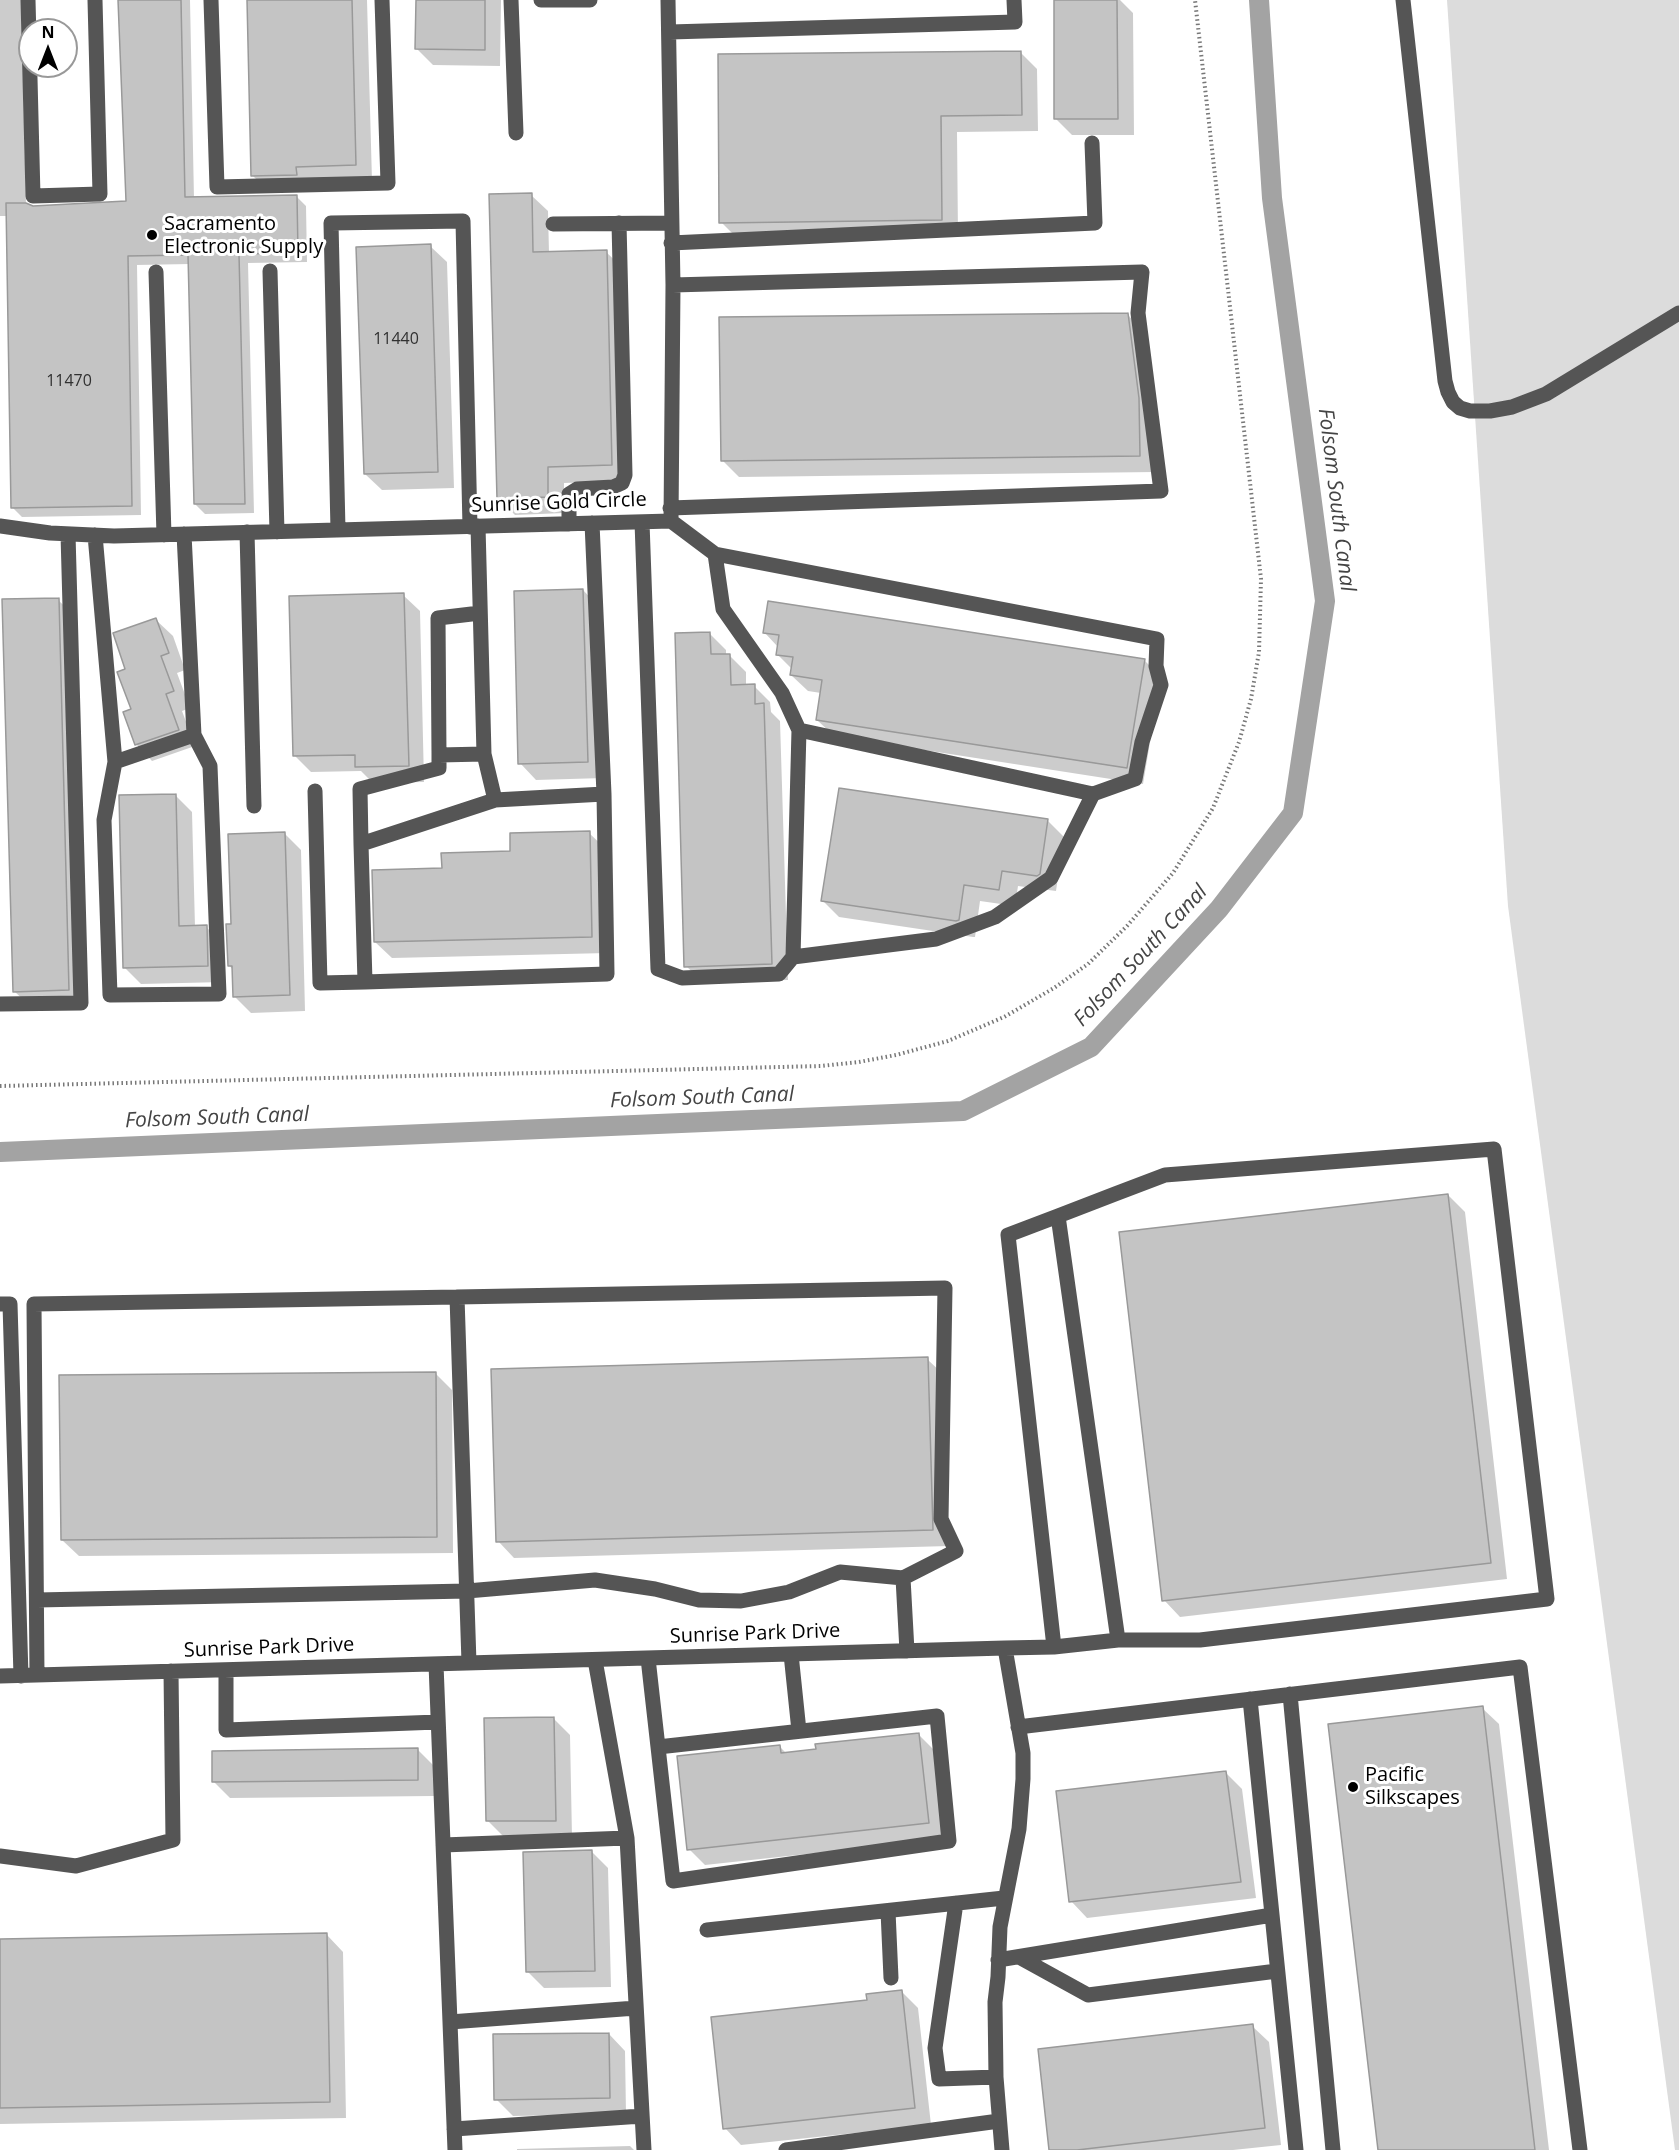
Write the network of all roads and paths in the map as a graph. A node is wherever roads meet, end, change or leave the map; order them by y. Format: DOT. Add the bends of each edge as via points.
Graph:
graph roads {
  1 [pos="28,0"];
  2 [pos="95,0"];
  3 [pos="211,0"];
  4 [pos="382,0"];
  5 [pos="511,0"];
  6 [pos="541,0"];
  7 [pos="590,0"];
  8 [pos="668,0"];
  9 [pos="1014,0"];
  10 [pos="1196,0"];
  11 [pos="1403,0"];
  12 [pos="670,32"];
  13 [pos="516,133"];
  14 [pos="1092,143"];
  15 [pos="619,223"];
  16 [pos="671,223"];
  17 [pos="553,224"];
  18 [pos="671,243"];
  19 [pos="270,271"];
  20 [pos="156,272"];
  21 [pos="673,285"];
  22 [pos="1679,313"];
  23 [pos="671,515"];
  24 [pos="642,522"];
  25 [pos="569,524"];
  26 [pos="592,524"];
  27 [pos="0,526"];
  28 [pos="474,526"];
  29 [pos="338,530"];
  30 [pos="247,532"];
  31 [pos="277,532"];
  32 [pos="68,534"];
  33 [pos="164,534"];
  34 [pos="184,534"];
  35 [pos="95,535"];
  36 [pos="715,554"];
  37 [pos="480,613"];
  38 [pos="800,730"];
  39 [pos="194,735"];
  40 [pos="484,754"];
  41 [pos="439,755"];
  42 [pos="115,762"];
  43 [pos="315,791"];
  44 [pos="604,794"];
  45 [pos="1093,794"];
  46 [pos="495,800"];
  47 [pos="254,806"];
  48 [pos="361,844"];
  49 [pos="793,957"];
  50 [pos="365,982"];
  51 [pos="0,1004"];
  52 [pos="0,1086"];
  53 [pos="1058,1216"];
  54 [pos="458,1297"];
  55 [pos="0,1304"];
  56 [pos="903,1578"];
  57 [pos="467,1591"];
  58 [pos="37,1600"];
  59 [pos="1118,1640"];
  60 [pos="1054,1647"];
  61 [pos="1005,1648"];
  62 [pos="906,1651"];
  63 [pos="791,1654"];
  64 [pos="648,1658"];
  65 [pos="595,1660"];
  66 [pos="469,1663"];
  67 [pos="436,1664"];
  68 [pos="226,1670"];
  69 [pos="171,1671"];
  70 [pos="37,1675"];
  71 [pos="0,1676"];
  72 [pos="21,1676"];
  73 [pos="1290,1694"];
  74 [pos="1250,1699"];
  75 [pos="438,1722"];
  76 [pos="1018,1727"];
  77 [pos="799,1731"];
  78 [pos="658,1747"];
  79 [pos="627,1838"];
  80 [pos="443,1845"];
  81 [pos="0,1856"];
  82 [pos="1004,1898"];
  83 [pos="956,1903"];
  84 [pos="888,1911"];
  85 [pos="1272,1915"];
  86 [pos="707,1930"];
  87 [pos="1019,1957"];
  88 [pos="998,1960"];
  89 [pos="1277,1971"];
  90 [pos="891,1978"];
  91 [pos="636,2008"];
  92 [pos="450,2022"];
  93 [pos="996,2076"];
  94 [pos="642,2116"];
  95 [pos="999,2121"];
  96 [pos="454,2129"];
  97 [pos="455,2150"];
  98 [pos="644,2150"];
  99 [pos="786,2150"];
  100 [pos="1002,2150"];
  101 [pos="1296,2150"];
  102 [pos="1333,2150"];
  103 [pos="1580,2150"];
  1 -- 2 [label="street" via="33,196 100,194"];
  3 -- 4 [label="street" via="217,187 388,183"];
  5 -- 13 [label="street"];
  6 -- 7 [label="street"];
  8 -- 12 [label="street, Sunrise Gold Circle"];
  9 -- 12 [label="street" via="1015,22"];
  10 -- 52 [label="path" via="1262,579 1260,652 1239,741 1213,808 1173,873 1088,964 1004,1017 948,1041 859,1062"];
  11 -- 22 [label="street" via="1445,381 1454,402 1470,411 1490,411 1546,394"];
  12 -- 16 [label="street, Sunrise Gold Circle"];
  14 -- 18 [label="street" via="1095,223"];
  15 -- 16 [label="street"];
  15 -- 17 [label="street"];
  15 -- 25 [label="street" via="625,475 622,483 614,487 577,489 569,494"];
  16 -- 18 [label="street, Sunrise Gold Circle"];
  18 -- 21 [label="street, Sunrise Gold Circle"];
  19 -- 31 [label="street"];
  20 -- 33 [label="street"];
  21 -- 23 [label="street, Sunrise Gold Circle"];
  21 -- 23 [label="street" via="1142,272 1138,313 1161,491"];
  23 -- 24 [label="street, Sunrise Gold Circle"];
  23 -- 36 [label="street"];
  24 -- 26 [label="street, Sunrise Gold Circle"];
  24 -- 49 [label="street" via="658,969 682,978 779,974"];
  25 -- 26 [label="street, Sunrise Gold Circle"];
  25 -- 28 [label="street, Sunrise Gold Circle"];
  26 -- 44 [label="street"];
  27 -- 32 [label="street, Sunrise Gold Circle"];
  28 -- 29 [label="street, Sunrise Gold Circle"];
  28 -- 29 [label="street" via="463,221 331,223"];
  28 -- 37 [label="street"];
  29 -- 31 [label="street, Sunrise Gold Circle"];
  30 -- 31 [label="street, Sunrise Gold Circle"];
  30 -- 34 [label="street, Sunrise Gold Circle"];
  30 -- 47 [label="street"];
  32 -- 35 [label="street, Sunrise Gold Circle"];
  32 -- 51 [label="street" via="81,1003"];
  33 -- 34 [label="street, Sunrise Gold Circle"];
  33 -- 35 [label="street, Sunrise Gold Circle"];
  34 -- 39 [label="street"];
  35 -- 42 [label="street"];
  36 -- 38 [label="street" via="723,609 782,693"];
  36 -- 45 [label="street" via="1157,639 1156,666 1161,685 1142,741 1135,778"];
  37 -- 40 [label="street"];
  37 -- 41 [label="street" via="438,618"];
  38 -- 45 [label="street"];
  38 -- 49 [label="street"];
  39 -- 42 [label="street"];
  39 -- 42 [label="street" via="210,766 219,994 110,995 105,820"];
  40 -- 41 [label="street"];
  40 -- 46 [label="street"];
  41 -- 48 [label="street" via="439,768 360,789"];
  43 -- 50 [label="street" via="320,983"];
  44 -- 46 [label="street"];
  44 -- 50 [label="street" via="607,974"];
  45 -- 49 [label="street" via="1051,878 995,917 936,939"];
  46 -- 48 [label="street"];
  48 -- 50 [label="street"];
  53 -- 59 [label="street"];
  53 -- 59 [label="street, Sunrise Park Drive" via="1165,1175 1494,1149 1547,1599 1200,1640"];
  53 -- 60 [label="street" via="1008,1235"];
  54 -- 56 [label="street" via="945,1288 941,1520 956,1551"];
  54 -- 57 [label="street"];
  54 -- 58 [label="street" via="34,1304"];
  55 -- 72 [label="street" via="10,1304"];
  56 -- 57 [label="street" via="840,1572 789,1592 741,1601 699,1600 595,1580"];
  56 -- 62 [label="street"];
  57 -- 58 [label="street"];
  57 -- 66 [label="street"];
  58 -- 70 [label="street"];
  59 -- 60 [label="street, Sunrise Park Drive"];
  60 -- 61 [label="street, Sunrise Park Drive"];
  61 -- 62 [label="street, Sunrise Park Drive"];
  61 -- 76 [label="street"];
  62 -- 63 [label="street, Sunrise Park Drive"];
  63 -- 64 [label="street, Sunrise Park Drive"];
  63 -- 77 [label="street"];
  64 -- 65 [label="street, Sunrise Park Drive"];
  64 -- 78 [label="street"];
  65 -- 66 [label="street, Sunrise Park Drive"];
  65 -- 79 [label="street"];
  66 -- 67 [label="street, Sunrise Park Drive"];
  67 -- 68 [label="street, Sunrise Park Drive"];
  67 -- 75 [label="street"];
  68 -- 69 [label="street, Sunrise Park Drive"];
  68 -- 75 [label="street" via="226,1730"];
  69 -- 70 [label="street, Sunrise Park Drive"];
  69 -- 81 [label="street" via="173,1840 76,1866"];
  70 -- 72 [label="street, Sunrise Park Drive"];
  71 -- 72 [label="street, Sunrise Park Drive"];
  73 -- 74 [label="street"];
  73 -- 102 [label="street"];
  73 -- 103 [label="street" via="1520,1667"];
  74 -- 76 [label="street"];
  74 -- 85 [label="street"];
  75 -- 80 [label="street"];
  76 -- 82 [label="street" via="1023,1753 1022,1804"];
  77 -- 78 [label="street"];
  77 -- 78 [label="street" via="937,1716 949,1841 673,1881"];
  79 -- 80 [label="street"];
  79 -- 91 [label="street"];
  80 -- 92 [label="street"];
  82 -- 83 [label="street"];
  82 -- 88 [label="street"];
  83 -- 84 [label="street"];
  83 -- 93 [label="street" via="935,2048 939,2079"];
  84 -- 86 [label="street"];
  84 -- 90 [label="street"];
  85 -- 87 [label="street"];
  85 -- 89 [label="street"];
  87 -- 88 [label="street"];
  87 -- 89 [label="street" via="1088,1995"];
  88 -- 93 [label="street"];
  89 -- 101 [label="street"];
  91 -- 92 [label="street"];
  91 -- 94 [label="street"];
  92 -- 96 [label="street"];
  93 -- 95 [label="street"];
  94 -- 96 [label="street"];
  94 -- 98 [label="street"];
  95 -- 99 [label="street"];
  95 -- 100 [label="street"];
  96 -- 97 [label="street"];
}
